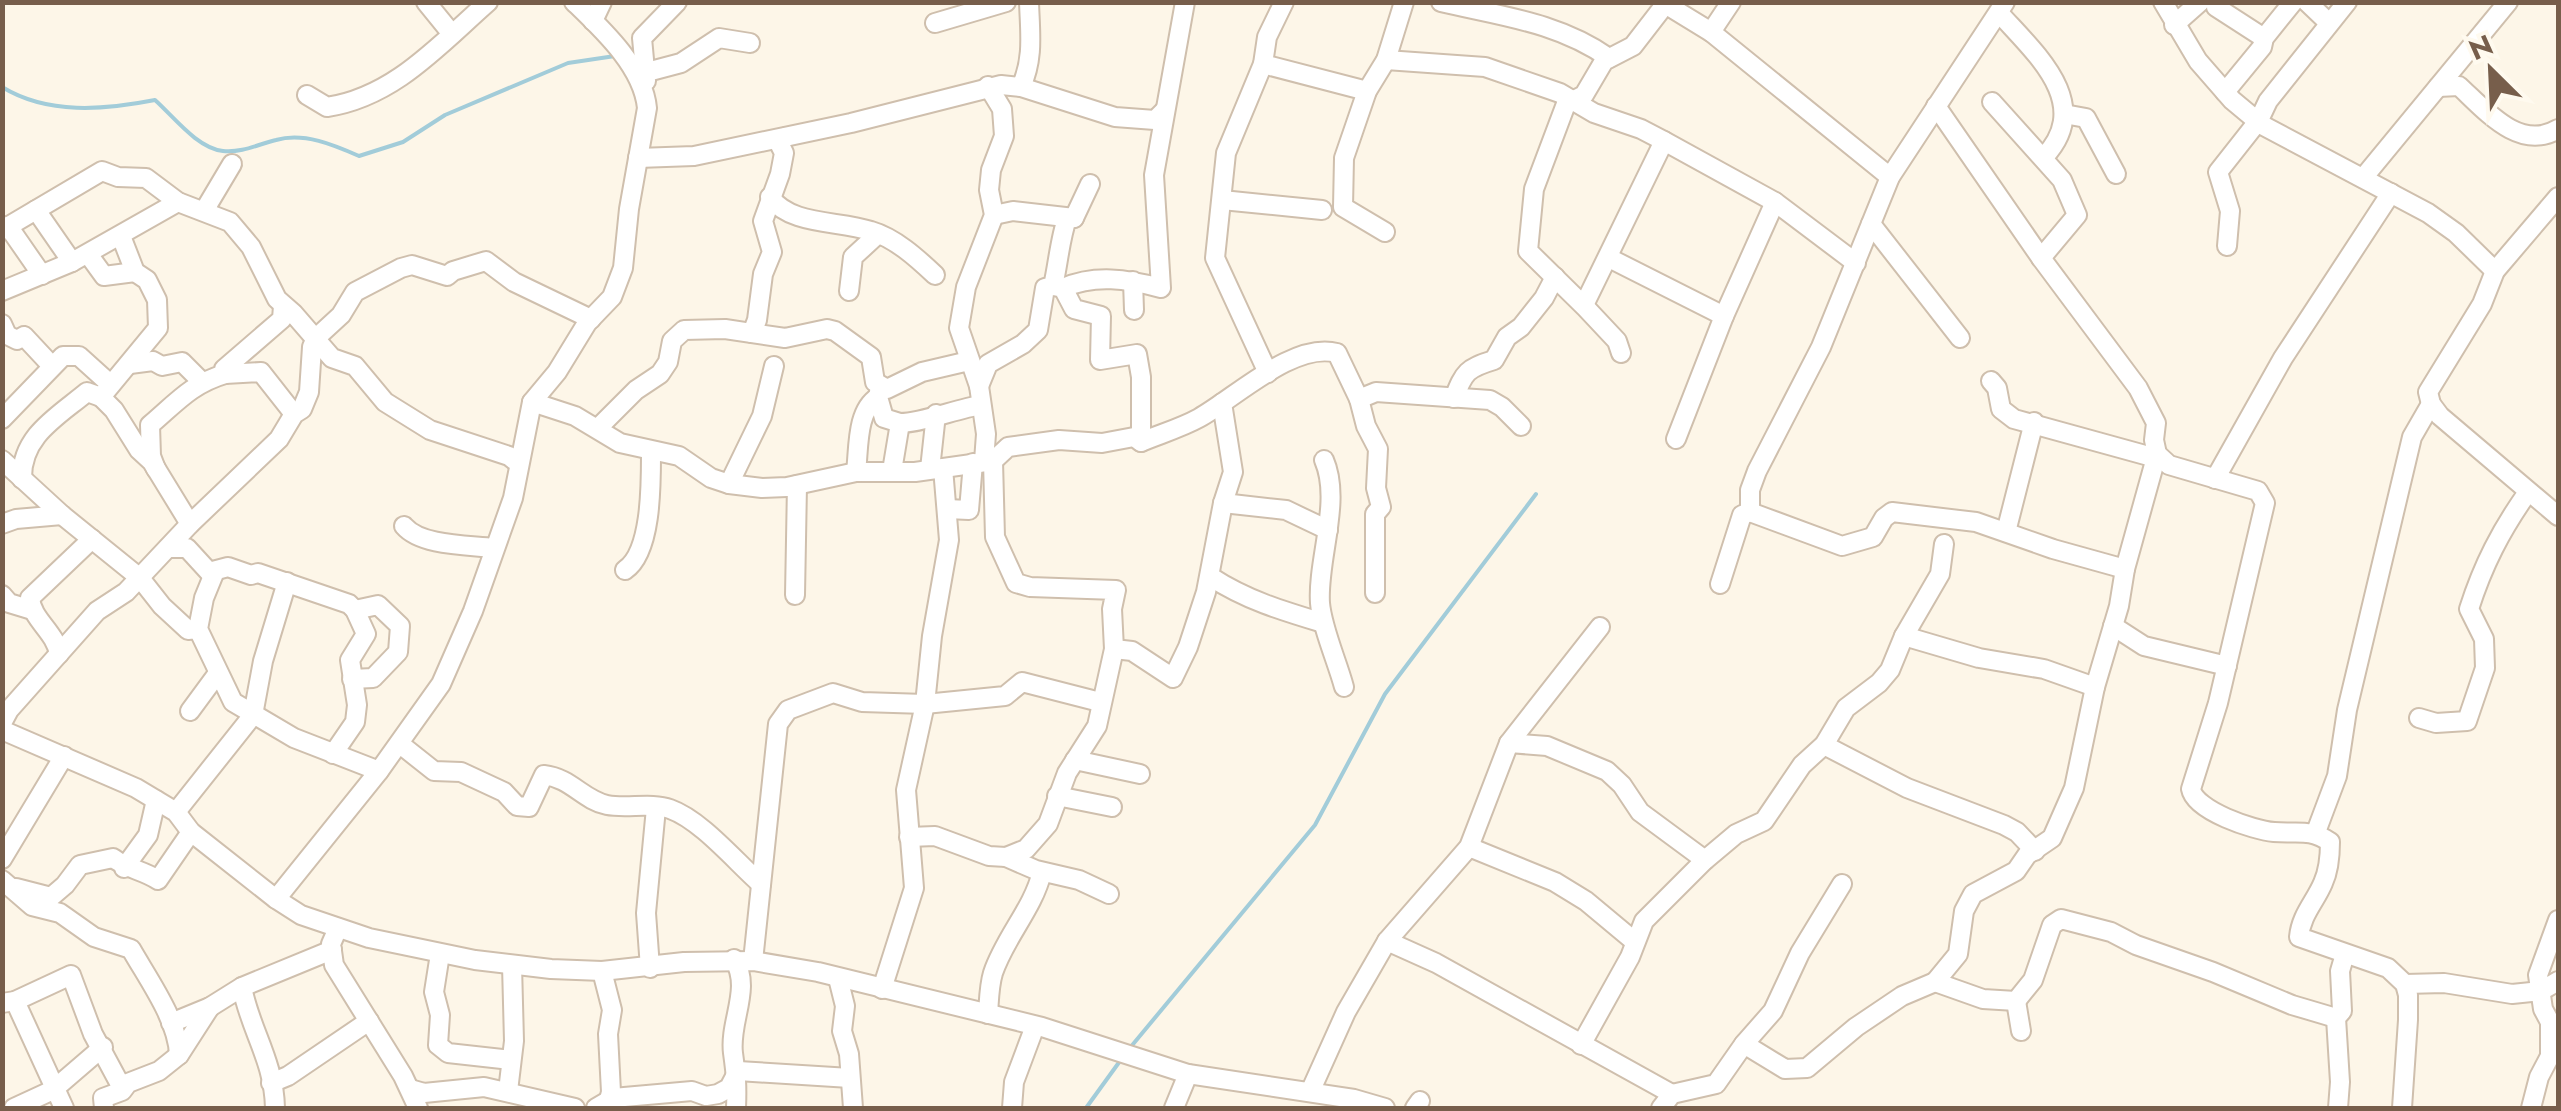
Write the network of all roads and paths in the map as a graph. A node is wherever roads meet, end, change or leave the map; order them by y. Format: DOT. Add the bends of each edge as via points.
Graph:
graph roads {
  1 [pos="426,2"];
  2 [pos="488,2"];
  3 [pos="574,2"];
  4 [pos="602,2"];
  5 [pos="678,2"];
  6 [pos="1006,2"];
  7 [pos="1028,2"];
  8 [pos="1186,2"];
  9 [pos="1284,2"];
  10 [pos="1404,2"];
  11 [pos="1440,2"];
  12 [pos="1730,2"];
  13 [pos="2163,2"];
  14 [pos="2200,2"];
  15 [pos="2216,2"];
  16 [pos="2293,2"];
  17 [pos="2307,2"];
  18 [pos="2347,2"];
  19 [pos="2508,2"];
  20 [pos="1665,3"];
  21 [pos="2003,8"];
  22 [pos="1515,9"];
  23 [pos="593,21"];
  24 [pos="936,23"];
  25 [pos="2329,23"];
  26 [pos="2174,25"];
  27 [pos="1711,32"];
  28 [pos="452,34"];
  29 [pos="2264,38"];
  30 [pos="750,43"];
  31 [pos="1609,58"];
  32 [pos="1386,60"];
  33 [pos="1263,64"];
  34 [pos="647,72"];
  35 [pos="988,86"];
  36 [pos="1021,87"];
  37 [pos="2438,87"];
  38 [pos="1367,90"];
  39 [pos="2225,92"];
  40 [pos="645,93"];
  41 [pos="307,95"];
  42 [pos="1574,101"];
  43 [pos="1992,102"];
  44 [pos="1936,106"];
  45 [pos="1164,111"];
  46 [pos="2064,114"];
  47 [pos="2259,120"];
  48 [pos="2558,129"];
  49 [pos="786,136"];
  50 [pos="1664,141"];
  51 [pos="2044,157"];
  52 [pos="638,158"];
  53 [pos="232,164"];
  54 [pos="2116,174"];
  55 [pos="1890,176"];
  56 [pos="2363,178"];
  57 [pos="1090,184"];
  58 [pos="2391,193"];
  59 [pos="770,198"];
  60 [pos="1222,200"];
  61 [pos="178,202"];
  62 [pos="1775,202"];
  63 [pos="2557,203"];
  64 [pos="36,210"];
  65 [pos="1322,210"];
  66 [pos="204,211"];
  67 [pos="994,214"];
  68 [pos="1074,218"];
  69 [pos="1871,224"];
  70 [pos="6,228"];
  71 [pos="1385,232"];
  72 [pos="878,234"];
  73 [pos="121,236"];
  74 [pos="2227,246"];
  75 [pos="80,258"];
  76 [pos="1609,258"];
  77 [pos="2042,258"];
  78 [pos="1856,263"];
  79 [pos="2495,271"];
  80 [pos="135,272"];
  81 [pos="935,275"];
  82 [pos="42,276"];
  83 [pos="1555,277"];
  84 [pos="1133,281"];
  85 [pos="1058,287"];
  86 [pos="2,291"];
  87 [pos="849,292"];
  88 [pos="1584,305"];
  89 [pos="283,306"];
  90 [pos="1134,310"];
  91 [pos="1724,316"];
  92 [pos="591,320"];
  93 [pos="2,324"];
  94 [pos="752,333"];
  95 [pos="316,338"];
  96 [pos="1960,338"];
  97 [pos="1621,354"];
  98 [pos="969,361"];
  99 [pos="130,364"];
  100 [pos="52,366"];
  101 [pos="774,366"];
  102 [pos="1268,372"];
  103 [pos="225,374"];
  104 [pos="201,381"];
  105 [pos="1991,381"];
  106 [pos="106,390"];
  107 [pos="879,392"];
  108 [pos="980,396"];
  109 [pos="1454,398"];
  110 [pos="1358,400"];
  111 [pos="532,402"];
  112 [pos="1222,403"];
  113 [pos="2431,404"];
  114 [pos="294,414"];
  115 [pos="936,414"];
  116 [pos="3,418"];
  117 [pos="2034,422"];
  118 [pos="900,423"];
  119 [pos="1521,426"];
  120 [pos="598,428"];
  121 [pos="1676,439"];
  122 [pos="1141,442"];
  123 [pos="29,443"];
  124 [pos="652,451"];
  125 [pos="2157,456"];
  126 [pos="2,460"];
  127 [pos="1324,460"];
  128 [pos="983,462"];
  129 [pos="518,463"];
  130 [pos="156,469"];
  131 [pos="936,469"];
  132 [pos="892,471"];
  133 [pos="856,472"];
  134 [pos="22,479"];
  135 [pos="2214,479"];
  136 [pos="729,484"];
  137 [pos="797,485"];
  138 [pos="2528,492"];
  139 [pos="1223,504"];
  140 [pos="947,509"];
  141 [pos="1750,512"];
  142 [pos="62,515"];
  143 [pos="2558,516"];
  144 [pos="2,524"];
  145 [pos="190,524"];
  146 [pos="404,526"];
  147 [pos="1328,530"];
  148 [pos="2006,532"];
  149 [pos="92,538"];
  150 [pos="1944,544"];
  151 [pos="168,548"];
  152 [pos="493,548"];
  153 [pos="2124,568"];
  154 [pos="625,570"];
  155 [pos="215,571"];
  156 [pos="1211,577"];
  157 [pos="140,578"];
  158 [pos="287,582"];
  159 [pos="1720,584"];
  160 [pos="1375,593"];
  161 [pos="2,595"];
  162 [pos="795,595"];
  163 [pos="32,610"];
  164 [pos="355,610"];
  165 [pos="1323,623"];
  166 [pos="1600,626"];
  167 [pos="2113,626"];
  168 [pos="198,629"];
  169 [pos="1904,636"];
  170 [pos="1114,649"];
  171 [pos="59,654"];
  172 [pos="2227,666"];
  173 [pos="218,673"];
  174 [pos="352,680"];
  175 [pos="1344,687"];
  176 [pos="2095,687"];
  177 [pos="1100,702"];
  178 [pos="925,704"];
  179 [pos="190,712"];
  180 [pos="4,715"];
  181 [pos="253,715"];
  182 [pos="2419,718"];
  183 [pos="1509,743"];
  184 [pos="400,744"];
  185 [pos="1824,745"];
  186 [pos="333,754"];
  187 [pos="64,756"];
  188 [pos="1075,760"];
  189 [pos="379,772"];
  190 [pos="1140,774"];
  191 [pos="1057,796"];
  192 [pos="156,800"];
  193 [pos="656,808"];
  194 [pos="1112,808"];
  195 [pos="176,812"];
  196 [pos="10,832"];
  197 [pos="191,832"];
  198 [pos="2316,832"];
  199 [pos="909,837"];
  200 [pos="1469,847"];
  201 [pos="2036,850"];
  202 [pos="1006,857"];
  203 [pos="2,860"];
  204 [pos="1705,860"];
  205 [pos="124,868"];
  206 [pos="1042,872"];
  207 [pos="4,881"];
  208 [pos="761,884"];
  209 [pos="1842,884"];
  210 [pos="1109,894"];
  211 [pos="276,899"];
  212 [pos="2558,920"];
  213 [pos="338,928"];
  214 [pos="1387,941"];
  215 [pos="1634,941"];
  216 [pos="332,950"];
  217 [pos="440,954"];
  218 [pos="2345,954"];
  219 [pos="744,960"];
  220 [pos="512,965"];
  221 [pos="650,968"];
  222 [pos="602,970"];
  223 [pos="838,978"];
  224 [pos="2558,981"];
  225 [pos="1935,982"];
  226 [pos="2405,984"];
  227 [pos="242,987"];
  228 [pos="882,989"];
  229 [pos="2540,991"];
  230 [pos="2016,1001"];
  231 [pos="8,1002"];
  232 [pos="210,1007"];
  233 [pos="988,1014"];
  234 [pos="2336,1018"];
  235 [pos="370,1020"];
  236 [pos="171,1023"];
  237 [pos="1035,1026"];
  238 [pos="2020,1032"];
  239 [pos="1744,1044"];
  240 [pos="1582,1045"];
  241 [pos="102,1047"];
  242 [pos="178,1055"];
  243 [pos="511,1060"];
  244 [pos="738,1071"];
  245 [pos="1188,1074"];
  246 [pos="850,1078"];
  247 [pos="271,1083"];
  248 [pos="53,1090"];
  249 [pos="508,1091"];
  250 [pos="1310,1092"];
  251 [pos="124,1096"];
  252 [pos="1666,1101"];
  253 [pos="411,1102"];
  254 [pos="1353,1104"];
  255 [pos="602,1106"];
  256 [pos="14,1108"];
  257 [pos="64,1108"];
  258 [pos="104,1108"];
  259 [pos="274,1108"];
  260 [pos="574,1108"];
  261 [pos="736,1108"];
  262 [pos="852,1108"];
  263 [pos="1012,1108"];
  264 [pos="1174,1108"];
  265 [pos="1384,1108"];
  266 [pos="2338,1108"];
  267 [pos="2402,1108"];
  268 [pos="2531,1108"];
  1 -- 28 [label="street"];
  2 -- 28 [label="street"];
  3 -- 23 [label="street"];
  4 -- 23 [label="street"];
  5 -- 34 [label="street" via="642,38"];
  6 -- 24 [label="street"];
  7 -- 36 [label="street" via="1032,50"];
  8 -- 45 [label="street"];
  9 -- 33 [label="street"];
  10 -- 32 [label="street"];
  11 -- 22 [label="street"];
  12 -- 27 [label="street"];
  13 -- 26 [label="street"];
  14 -- 26 [label="street"];
  15 -- 29 [label="street"];
  16 -- 29 [label="street"];
  17 -- 25 [label="street"];
  18 -- 25 [label="street"];
  19 -- 37 [label="street"];
  20 -- 27 [label="street"];
  20 -- 31 [label="street" via="1633,46"];
  21 -- 44 [label="street"];
  21 -- 46 [label="street" via="2057,82"];
  22 -- 31 [label="street"];
  23 -- 40 [label="street"];
  25 -- 47 [label="street"];
  26 -- 39 [label="street"];
  27 -- 55 [label="street"];
  28 -- 41 [label="street" via="364,99 326,106"];
  29 -- 39 [label="street"];
  30 -- 34 [label="street" via="719,38 681,64"];
  31 -- 42 [label="street"];
  32 -- 38 [label="street"];
  32 -- 42 [label="street" via="1485,67"];
  33 -- 38 [label="street"];
  33 -- 60 [label="street" via="1226,153"];
  34 -- 40 [label="street"];
  35 -- 36 [label="street"];
  35 -- 49 [label="street"];
  35 -- 67 [label="street" via="1002,109 1004,136 990,170"];
  36 -- 45 [label="street" via="1115,116 1155,120"];
  37 -- 48 [label="street" via="2459,86 2520,135"];
  37 -- 56 [label="street"];
  38 -- 71 [label="street" via="1344,158 1343,207"];
  39 -- 47 [label="street"];
  40 -- 52 [label="street"];
  42 -- 50 [label="street"];
  42 -- 83 [label="street" via="1562,112 1534,189 1528,251"];
  43 -- 51 [label="street"];
  44 -- 55 [label="street"];
  44 -- 77 [label="street"];
  45 -- 84 [label="street" via="1154,174 1161,288"];
  46 -- 51 [label="street" via="2059,141"];
  46 -- 54 [label="street" via="2086,118"];
  47 -- 56 [label="street"];
  47 -- 74 [label="street" via="2218,172 2230,211"];
  49 -- 52 [label="street" via="694,156"];
  49 -- 59 [label="street" via="779,143 784,153"];
  50 -- 62 [label="street"];
  50 -- 76 [label="street"];
  51 -- 77 [label="street" via="2078,215"];
  52 -- 92 [label="street" via="624,268 612,297"];
  53 -- 66 [label="street"];
  55 -- 69 [label="street"];
  56 -- 58 [label="street"];
  57 -- 68 [label="street"];
  58 -- 79 [label="street" via="2456,232"];
  58 -- 135 [label="street" via="2283,358"];
  59 -- 72 [label="street" via="780,212"];
  59 -- 94 [label="street" via="763,221 772,252"];
  60 -- 65 [label="street"];
  60 -- 102 [label="street" via="1215,258"];
  61 -- 64 [label="street" via="146,178 102,171"];
  61 -- 66 [label="street"];
  61 -- 73 [label="street"];
  62 -- 78 [label="street"];
  62 -- 91 [label="street"];
  63 -- 79 [label="street"];
  64 -- 70 [label="street"];
  64 -- 75 [label="street"];
  66 -- 89 [label="street" via="230,222 251,246"];
  67 -- 68 [label="street"];
  67 -- 98 [label="street" via="966,286 959,328"];
  68 -- 85 [label="street" via="1063,229"];
  69 -- 78 [label="street"];
  69 -- 96 [label="street"];
  70 -- 82 [label="street"];
  72 -- 81 [label="street"];
  72 -- 87 [label="street" via="853,257"];
  73 -- 75 [label="street"];
  73 -- 80 [label="street"];
  75 -- 80 [label="street" via="104,276"];
  75 -- 82 [label="street"];
  76 -- 88 [label="street"];
  76 -- 91 [label="street"];
  77 -- 125 [label="street" via="2138,388 2156,423"];
  78 -- 141 [label="street" via="1757,470"];
  79 -- 113 [label="street" via="2428,392"];
  80 -- 99 [label="street" via="152,288 160,315 158,328"];
  82 -- 86 [label="street"];
  83 -- 88 [label="street"];
  83 -- 109 [label="street" via="1494,360 1471,367"];
  84 -- 85 [label="street" via="1079,280"];
  84 -- 90 [label="street"];
  85 -- 108 [label="street" via="1046,288 1038,330 988,364"];
  85 -- 122 [label="street" via="1074,309 1101,316 1100,360 1137,354"];
  88 -- 97 [label="street"];
  89 -- 95 [label="street"];
  89 -- 103 [label="street" via="282,319"];
  91 -- 121 [label="street"];
  92 -- 95 [label="street" via="486,261 447,276 412,265 364,285"];
  92 -- 111 [label="street"];
  93 -- 100 [label="street" via="7,335 24,336"];
  94 -- 107 [label="street" via="785,338 835,331 870,357"];
  94 -- 120 [label="street" via="684,330 672,341 660,374"];
  95 -- 114 [label="street" via="309,392"];
  95 -- 129 [label="street" via="332,358 354,366 385,402 419,424"];
  98 -- 107 [label="street"];
  98 -- 108 [label="street"];
  99 -- 104 [label="street" via="182,362"];
  99 -- 106 [label="street"];
  100 -- 106 [label="street" via="72,354"];
  100 -- 116 [label="street"];
  101 -- 136 [label="street" via="762,416"];
  102 -- 110 [label="street" via="1313,352 1337,353"];
  102 -- 112 [label="street"];
  103 -- 104 [label="street"];
  103 -- 114 [label="street" via="260,372"];
  104 -- 130 [label="street" via="150,425"];
  105 -- 117 [label="street" via="2000,408"];
  106 -- 123 [label="street" via="88,392"];
  106 -- 130 [label="street"];
  107 -- 118 [label="street" via="884,418"];
  107 -- 133 [label="street" via="862,420"];
  108 -- 115 [label="street"];
  108 -- 128 [label="street"];
  109 -- 110 [label="street" via="1376,392"];
  109 -- 119 [label="street" via="1490,400"];
  110 -- 160 [label="street" via="1380,457"];
  111 -- 120 [label="street"];
  111 -- 129 [label="street"];
  112 -- 122 [label="street"];
  112 -- 139 [label="street" via="1233,472"];
  113 -- 138 [label="street"];
  113 -- 198 [label="street" via="2412,437 2337,776"];
  114 -- 145 [label="street" via="279,440"];
  115 -- 118 [label="street"];
  115 -- 131 [label="street"];
  116 -- 123 [label="street"];
  117 -- 125 [label="street"];
  117 -- 148 [label="street"];
  118 -- 132 [label="street"];
  120 -- 124 [label="street" via="620,444"];
  122 -- 128 [label="street" via="1134,437 1008,446"];
  123 -- 134 [label="street"];
  124 -- 136 [label="street" via="679,456"];
  124 -- 154 [label="street" via="644,533 636,561"];
  125 -- 135 [label="street"];
  125 -- 153 [label="street"];
  126 -- 134 [label="street"];
  127 -- 147 [label="street"];
  128 -- 131 [label="street"];
  128 -- 140 [label="street" via="969,510"];
  128 -- 170 [label="street" via="995,537 1016,583 1116,590"];
  129 -- 152 [label="street" via="513,498"];
  130 -- 145 [label="street"];
  131 -- 132 [label="street"];
  131 -- 140 [label="street"];
  132 -- 133 [label="street"];
  133 -- 137 [label="street"];
  134 -- 142 [label="street"];
  135 -- 172 [label="street" via="2258,491 2265,503"];
  136 -- 137 [label="street"];
  137 -- 162 [label="street"];
  138 -- 143 [label="street"];
  138 -- 182 [label="street" via="2498,534 2469,609 2484,639 2485,668 2467,721"];
  139 -- 147 [label="street" via="1286,510"];
  139 -- 156 [label="street"];
  140 -- 178 [label="street" via="949,540"];
  141 -- 148 [label="street" via="1842,546 1872,538 1892,512"];
  141 -- 159 [label="street" via="1742,514"];
  142 -- 144 [label="street"];
  142 -- 149 [label="street"];
  145 -- 151 [label="street"];
  146 -- 152 [label="street" via="422,537"];
  147 -- 165 [label="street"];
  148 -- 153 [label="street"];
  149 -- 157 [label="street"];
  149 -- 163 [label="street" via="30,598"];
  150 -- 169 [label="street" via="1940,574"];
  151 -- 155 [label="street" via="187,548"];
  151 -- 157 [label="street"];
  152 -- 184 [label="street" via="441,684"];
  153 -- 167 [label="street"];
  155 -- 158 [label="street" via="228,566"];
  155 -- 168 [label="street"];
  156 -- 165 [label="street" via="1273,608"];
  156 -- 170 [label="street" via="1173,678 1132,650"];
  157 -- 168 [label="street" via="188,630"];
  157 -- 171 [label="street" via="97,611"];
  158 -- 164 [label="street"];
  158 -- 181 [label="street"];
  161 -- 163 [label="street"];
  163 -- 171 [label="street" via="52,632"];
  164 -- 174 [label="street" via="366,634 350,660"];
  164 -- 174 [label="street" via="378,605 400,626 398,652 373,678"];
  165 -- 175 [label="street"];
  166 -- 183 [label="street"];
  167 -- 172 [label="street" via="2144,646"];
  167 -- 176 [label="street"];
  168 -- 173 [label="street"];
  169 -- 176 [label="street"];
  169 -- 185 [label="street" via="1890,670 1846,708"];
  170 -- 177 [label="street"];
  171 -- 180 [label="street"];
  172 -- 198 [label="street" via="2190,789 2194,800 2271,832"];
  173 -- 179 [label="street"];
  173 -- 181 [label="street" via="233,702"];
  174 -- 186 [label="street" via="355,722"];
  176 -- 201 [label="street" via="2074,788 2052,838"];
  177 -- 178 [label="street" via="1022,682 1005,696"];
  177 -- 188 [label="street" via="1097,726"];
  178 -- 199 [label="street" via="906,790"];
  178 -- 208 [label="street" via="862,702 833,693 788,710 778,724"];
  180 -- 187 [label="street"];
  181 -- 186 [label="street"];
  181 -- 195 [label="street"];
  183 -- 200 [label="street"];
  183 -- 204 [label="street" via="1547,746 1607,771 1640,812"];
  184 -- 189 [label="street"];
  184 -- 193 [label="street" via="434,772 461,772 504,792 517,806 529,807 544,775 607,805"];
  185 -- 201 [label="street" via="1906,788 2004,824"];
  185 -- 204 [label="street" via="1764,821"];
  186 -- 189 [label="street"];
  187 -- 192 [label="street"];
  187 -- 196 [label="street"];
  188 -- 190 [label="street"];
  188 -- 191 [label="street"];
  189 -- 211 [label="street"];
  191 -- 194 [label="street"];
  191 -- 202 [label="street" via="1048,824 1026,849"];
  192 -- 195 [label="street"];
  192 -- 205 [label="street" via="148,835"];
  193 -- 208 [label="street" via="666,807 708,833"];
  193 -- 221 [label="street" via="646,912"];
  195 -- 197 [label="street"];
  196 -- 203 [label="street"];
  197 -- 205 [label="street" via="158,880"];
  197 -- 211 [label="street"];
  198 -- 218 [label="street" via="2330,842 2330,858 2299,936"];
  199 -- 202 [label="street" via="935,836"];
  199 -- 228 [label="street" via="914,888"];
  200 -- 214 [label="street"];
  200 -- 215 [label="street" via="1555,882"];
  201 -- 225 [label="street" via="2016,871 1973,894 1958,954"];
  202 -- 206 [label="street"];
  204 -- 215 [label="street" via="1644,921"];
  205 -- 207 [label="street" via="114,858 80,864 52,897"];
  206 -- 210 [label="street"];
  206 -- 233 [label="street" via="1036,898 991,978"];
  207 -- 236 [label="street" via="32,906 131,949"];
  208 -- 219 [label="street"];
  209 -- 239 [label="street" via="1772,1011"];
  211 -- 213 [label="street"];
  212 -- 229 [label="street" via="2538,975"];
  213 -- 216 [label="street"];
  213 -- 217 [label="street"];
  214 -- 240 [label="street"];
  214 -- 250 [label="street"];
  215 -- 240 [label="street"];
  216 -- 227 [label="street"];
  216 -- 235 [label="street" via="334,965"];
  217 -- 220 [label="street"];
  217 -- 243 [label="street" via="434,992 438,1046 448,1054"];
  218 -- 226 [label="street" via="2388,968"];
  218 -- 234 [label="street"];
  219 -- 221 [label="street"];
  219 -- 223 [label="street"];
  219 -- 244 [label="street" via="733,1034"];
  220 -- 222 [label="street"];
  220 -- 243 [label="street"];
  221 -- 222 [label="street"];
  222 -- 255 [label="street" via="612,1010 611,1092"];
  223 -- 228 [label="street"];
  223 -- 246 [label="street"];
  224 -- 229 [label="street"];
  225 -- 230 [label="street" via="1982,999"];
  225 -- 239 [label="street" via="1902,996 1806,1068 1785,1068"];
  226 -- 229 [label="street"];
  226 -- 267 [label="street"];
  227 -- 232 [label="street"];
  227 -- 247 [label="street"];
  228 -- 233 [label="street"];
  229 -- 268 [label="street" via="2550,1022 2550,1056"];
  230 -- 234 [label="street" via="2033,980 2052,924 2060,919"];
  230 -- 238 [label="street"];
  231 -- 241 [label="street" via="71,975"];
  231 -- 248 [label="street"];
  232 -- 236 [label="street"];
  232 -- 242 [label="street"];
  233 -- 237 [label="street"];
  234 -- 266 [label="street"];
  235 -- 247 [label="street"];
  235 -- 253 [label="street"];
  236 -- 242 [label="street"];
  237 -- 245 [label="street"];
  237 -- 263 [label="street" via="1014,1082"];
  239 -- 252 [label="street" via="1716,1084"];
  240 -- 252 [label="street"];
  241 -- 248 [label="street"];
  241 -- 251 [label="street"];
  242 -- 251 [label="street"];
  243 -- 249 [label="street"];
  244 -- 246 [label="street"];
  244 -- 255 [label="street" via="718,1094 613,1098"];
  244 -- 261 [label="street"];
  245 -- 250 [label="street"];
  245 -- 264 [label="street"];
  246 -- 262 [label="street"];
  247 -- 259 [label="street"];
  248 -- 256 [label="street"];
  248 -- 257 [label="street"];
  249 -- 253 [label="street" via="424,1092"];
  249 -- 260 [label="street"];
  250 -- 254 [label="street"];
  251 -- 258 [label="street" via="103,1098"];
  254 -- 265 [label="street"];
}
